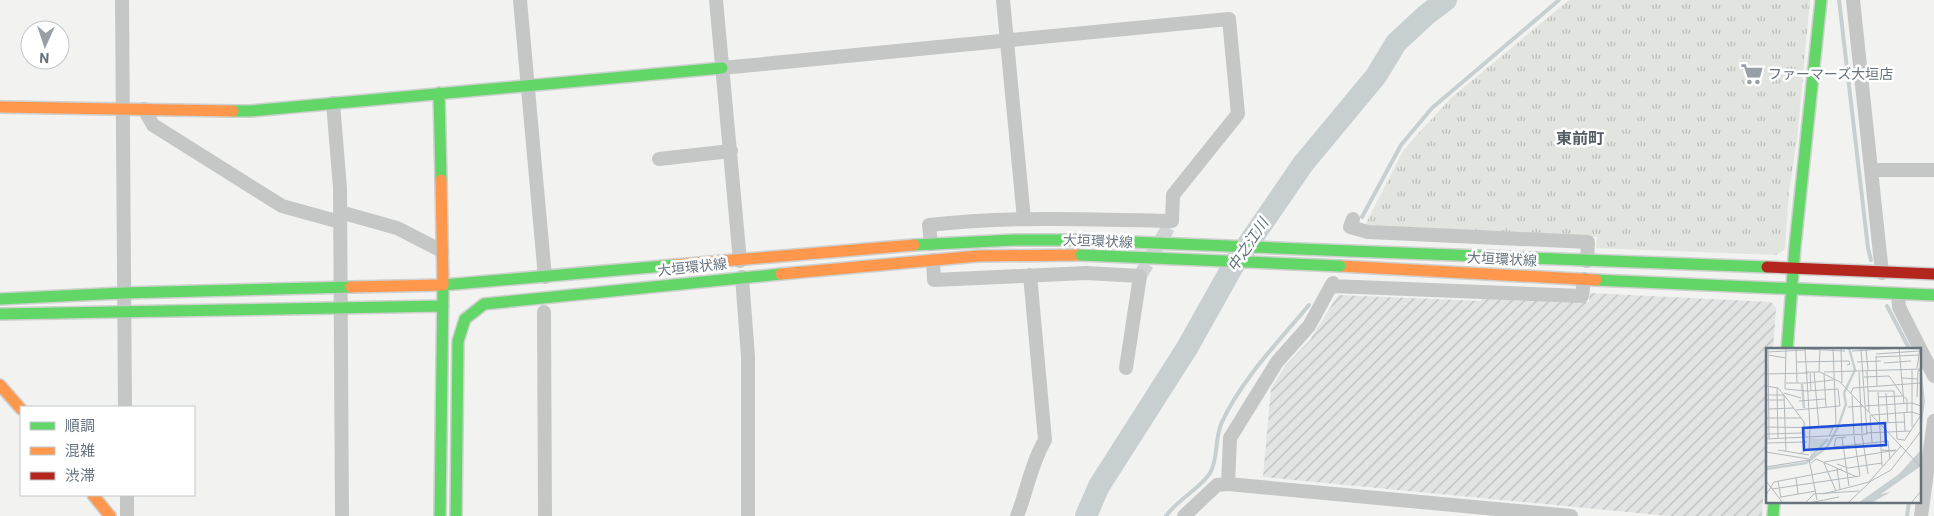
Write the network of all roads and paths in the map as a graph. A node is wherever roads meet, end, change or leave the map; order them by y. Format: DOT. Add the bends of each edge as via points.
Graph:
graph roads {
  1 [pos="122,0"];
  2 [pos="520,0"];
  3 [pos="716,0"];
  4 [pos="1003,0"];
  5 [pos="1821,0"];
  6 [pos="1853,0"];
  7 [pos="1006,40"];
  8 [pos="722,68"];
  9 [pos="528,84"];
  10 [pos="439,93"];
  11 [pos="333,103"];
  12 [pos="0,107"];
  13 [pos="124,107"];
  14 [pos="144,109"];
  15 [pos="731,151"];
  16 [pos="659,159"];
  17 [pos="1872,170"];
  18 [pos="1934,170"];
  19 [pos="340,217"];
  20 [pos="1353,218"];
  21 [pos="1024,219"];
  22 [pos="932,244"];
  23 [pos="442,251"];
  24 [pos="933,260"];
  25 [pos="740,261"];
  26 [pos="1587,261"];
  27 [pos="1792,269"];
  28 [pos="1882,273"];
  29 [pos="1934,274"];
  30 [pos="1030,275"];
  31 [pos="545,276"];
  32 [pos="742,277"];
  33 [pos="1584,279"];
  34 [pos="443,286"];
  35 [pos="340,287"];
  36 [pos="1791,290"];
  37 [pos="123,293"];
  38 [pos="1898,294"];
  39 [pos="1934,295"];
  40 [pos="0,299"];
  41 [pos="484,304"];
  42 [pos="467,305"];
  43 [pos="447,306"];
  44 [pos="340,307"];
  45 [pos="544,312"];
  46 [pos="124,313"];
  47 [pos="0,314"];
  48 [pos="458,341"];
  49 [pos="1787,348"];
  50 [pos="1920,348"];
  51 [pos="1922,352"];
  52 [pos="1126,368"];
  53 [pos="1934,376"];
  54 [pos="0,385"];
  55 [pos="125,406"];
  56 [pos="20,408"];
  57 [pos="1934,421"];
  58 [pos="1228,484"];
  59 [pos="94,496"];
  60 [pos="127,496"];
  61 [pos="110,516"];
  62 [pos="127,516"];
  63 [pos="342,516"];
  64 [pos="440,516"];
  65 [pos="456,516"];
  66 [pos="545,516"];
  67 [pos="748,516"];
  68 [pos="1017,516"];
  69 [pos="1184,516"];
  70 [pos="1566,516"];
  71 [pos="1572,516"];
  72 [pos="1921,516"];
  1 -- 13 [label="street"];
  2 -- 9 [label="street"];
  3 -- 8 [label="street"];
  4 -- 7 [label="street"];
  5 -- 27 [label="main road"];
  6 -- 17 [label="street"];
  7 -- 8 [label="street"];
  7 -- 21 [label="street"];
  7 -- 21 [label="street" via="1228,19 1230,28 1238,114 1173,195 1172,221"];
  8 -- 9 [label="main road"];
  8 -- 15 [label="street"];
  9 -- 10 [label="main road"];
  9 -- 31 [label="street"];
  10 -- 11 [label="main road"];
  10 -- 23 [label="main road"];
  11 -- 14 [label="main road" via="250,111"];
  11 -- 19 [label="street"];
  12 -- 13 [label="main road"];
  13 -- 14 [label="main road"];
  13 -- 37 [label="street"];
  14 -- 19 [label="street" via="153,125 282,206"];
  15 -- 16 [label="street"];
  15 -- 25 [label="street"];
  17 -- 18 [label="street"];
  17 -- 28 [label="street"];
  19 -- 23 [label="street" via="397,228"];
  19 -- 35 [label="street"];
  20 -- 26 [label="street" via="1350,226 1368,232 1588,242"];
  21 -- 22 [label="street" via="929,225"];
  22 -- 25 [label="main road, 大垣環状線"];
  22 -- 26 [label="main road, 大垣環状線, bridge" via="1081,240"];
  23 -- 34 [label="main road"];
  24 -- 30 [label="street" via="934,280"];
  24 -- 32 [label="main road, 大垣環状線"];
  24 -- 33 [label="main road, 大垣環状線, bridge" via="1021,254"];
  25 -- 31 [label="main road, 大垣環状線"];
  26 -- 27 [label="main road, 大垣環状線"];
  27 -- 28 [label="main road, 大垣環状線"];
  27 -- 36 [label="main road"];
  28 -- 29 [label="main road, 大垣環状線"];
  30 -- 52 [label="street" via="1140,276"];
  30 -- 68 [label="street" via="1045,440 1036,456"];
  31 -- 34 [label="main road, 大垣環状線"];
  32 -- 41 [label="main road, 大垣環状線"];
  32 -- 67 [label="street" via="748,357"];
  33 -- 36 [label="main road, 大垣環状線"];
  33 -- 58 [label="street" via="1582,296 1332,284 1309,326 1277,362 1230,438"];
  34 -- 35 [label="main road, 大垣環状線"];
  34 -- 43 [label="main road"];
  35 -- 37 [label="main road, 大垣環状線"];
  35 -- 44 [label="street"];
  36 -- 38 [label="main road, 大垣環状線"];
  36 -- 49 [label="main road"];
  37 -- 40 [label="main road, 大垣環状線"];
  37 -- 46 [label="street"];
  38 -- 39 [label="main road, 大垣環状線"];
  38 -- 50 [label="street" via="1899,306"];
  41 -- 42 [label="main road, 大垣環状線"];
  41 -- 48 [label="main road" via="465,319"];
  43 -- 44 [label="main road"];
  43 -- 48 [label="main road"];
  43 -- 64 [label="main road"];
  44 -- 46 [label="main road"];
  44 -- 63 [label="street"];
  45 -- 66 [label="street"];
  46 -- 47 [label="main road"];
  46 -- 55 [label="street"];
  48 -- 65 [label="main road"];
  51 -- 53 [label="street"];
  54 -- 56 [label="main road"];
  57 -- 72 [label="street"];
  58 -- 69 [label="street" via="1217,485"];
  58 -- 70 [label="street"];
  59 -- 61 [label="main road"];
  60 -- 62 [label="street"];
  70 -- 71 [label="street"];
}
